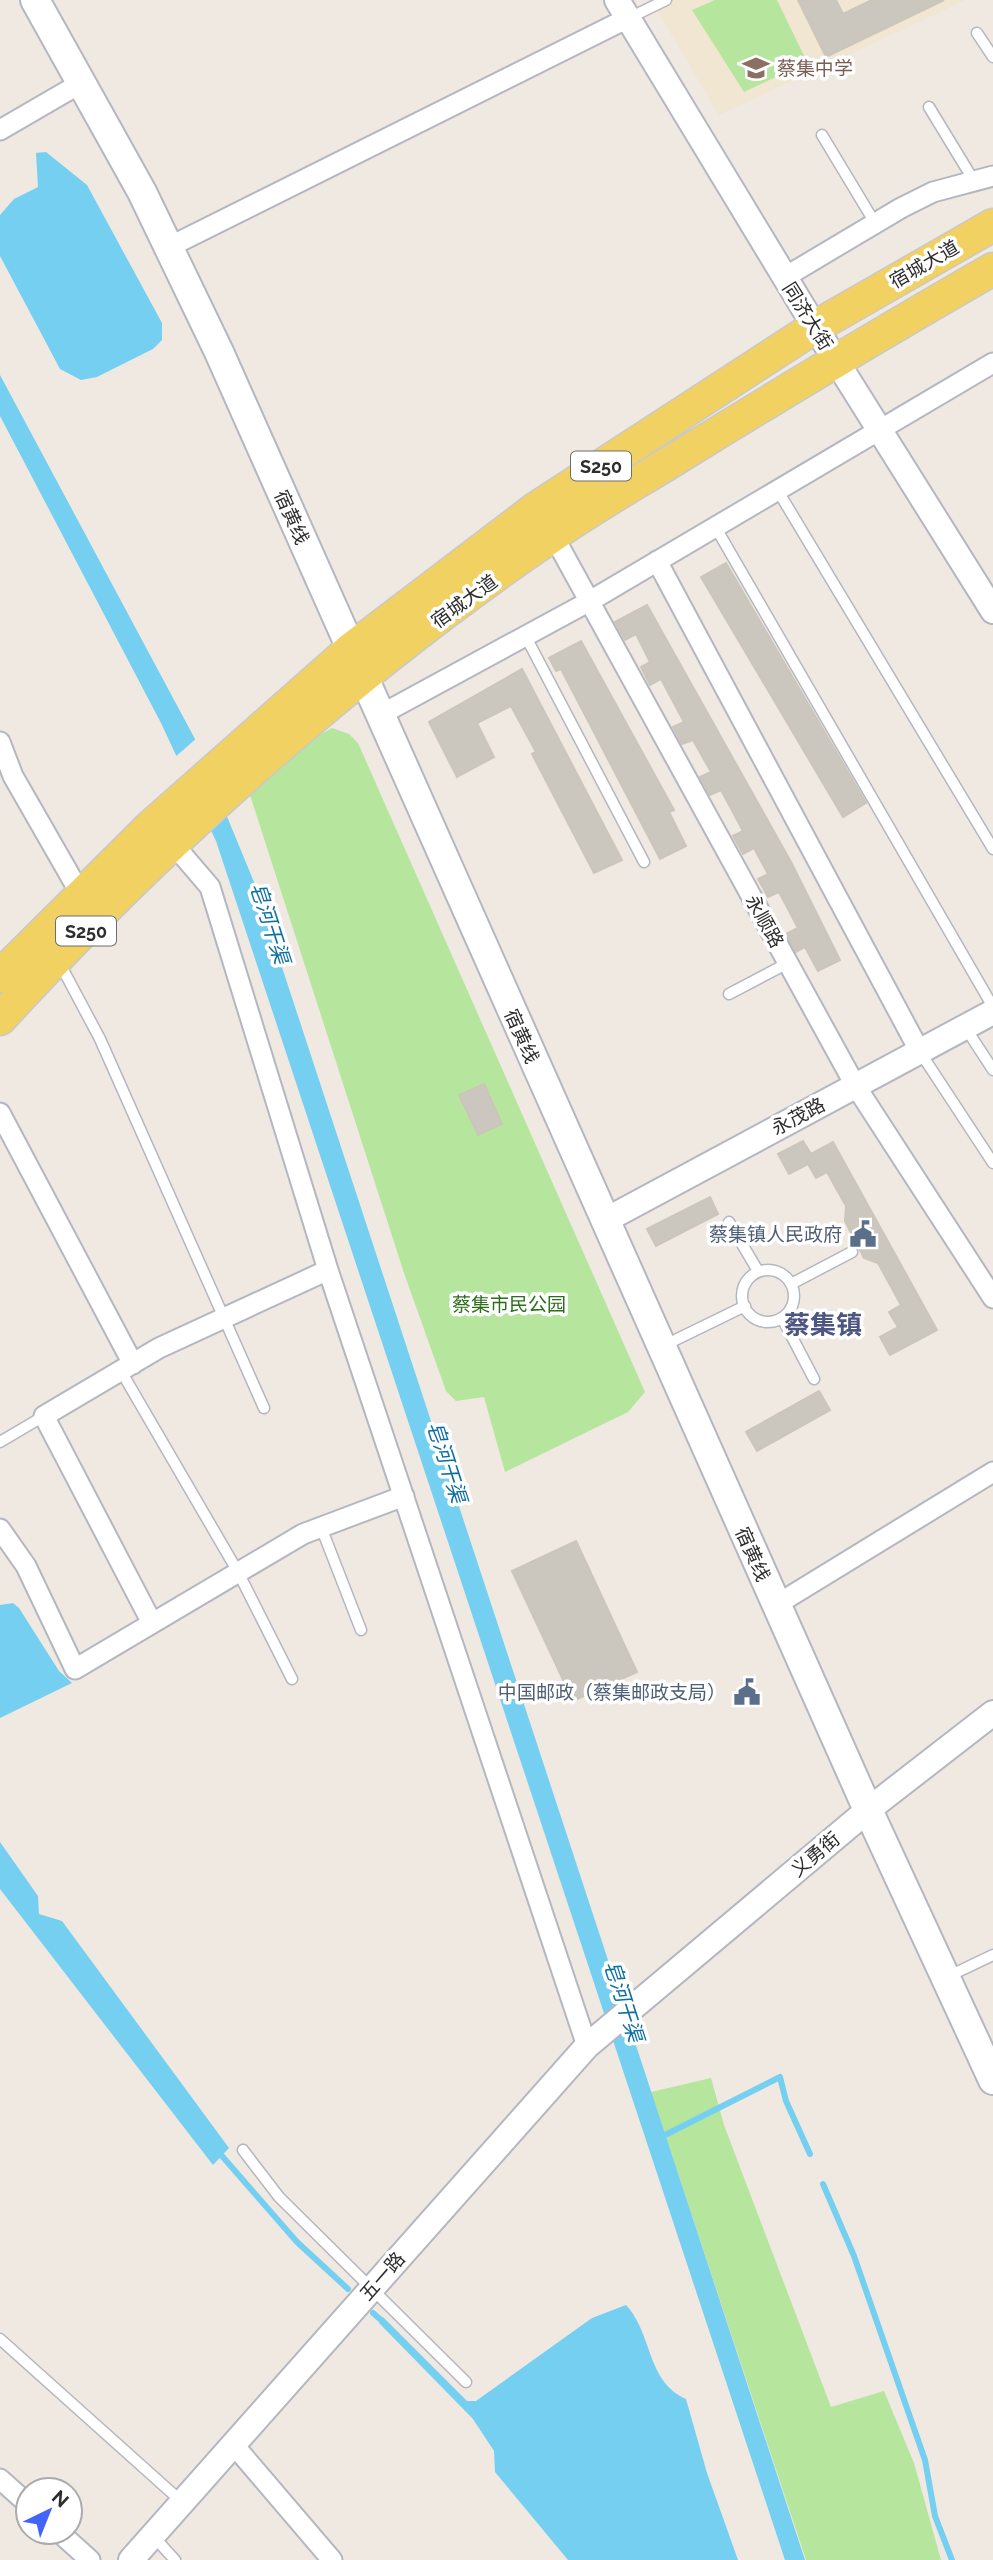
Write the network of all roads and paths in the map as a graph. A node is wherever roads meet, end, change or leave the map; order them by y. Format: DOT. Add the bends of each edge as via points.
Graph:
graph roads {
  1 [pos="35,0"];
  2 [pos="666,0"];
  3 [pos="623,9"];
  4 [pos="977,33"];
  5 [pos="993,57"];
  6 [pos="81,83"];
  7 [pos="929,107"];
  8 [pos="0,130"];
  9 [pos="822,135"];
  10 [pos="984,179"];
  11 [pos="875,223"];
  12 [pos="993,225"];
  13 [pos="169,247"];
  14 [pos="993,268"];
  15 [pos="785,277"];
  16 [pos="815,327"];
  17 [pos="835,360"];
  18 [pos="993,363"];
  19 [pos="881,431"];
  20 [pos="778,491"];
  21 [pos="716,527"];
  22 [pos="553,535"];
  23 [pos="657,561"];
  24 [pos="590,601"];
  25 [pos="993,611"];
  26 [pos="526,636"];
  27 [pos="357,663"];
  28 [pos="380,715"];
  29 [pos="0,742"];
  30 [pos="162,836"];
  31 [pos="993,849"];
  32 [pos="644,862"];
  33 [pos="80,893"];
  34 [pos="57,958"];
  35 [pos="788,963"];
  36 [pos="0,976"];
  37 [pos="729,995"];
  38 [pos="993,1009"];
  39 [pos="0,1019"];
  40 [pos="965,1027"];
  41 [pos="919,1050"];
  42 [pos="993,1070"];
  43 [pos="855,1085"];
  44 [pos="0,1113"];
  45 [pos="993,1163"];
  46 [pos="604,1220"];
  47 [pos="729,1222"];
  48 [pos="852,1252"];
  49 [pos="328,1270"];
  50 [pos="758,1272"];
  51 [pos="791,1283"];
  52 [pos="993,1298"];
  53 [pos="745,1306"];
  54 [pos="782,1318"];
  55 [pos="222,1319"];
  56 [pos="661,1348"];
  57 [pos="127,1367"];
  58 [pos="814,1379"];
  59 [pos="264,1408"];
  60 [pos="44,1416"];
  61 [pos="0,1442"];
  62 [pos="993,1472"];
  63 [pos="404,1496"];
  64 [pos="321,1527"];
  65 [pos="0,1529"];
  66 [pos="238,1572"];
  67 [pos="776,1605"];
  68 [pos="152,1623"];
  69 [pos="361,1630"];
  70 [pos="292,1679"];
  71 [pos="993,1713"];
  72 [pos="868,1810"];
  73 [pos="993,1955"];
  74 [pos="946,1978"];
  75 [pos="640,1998"];
  76 [pos="587,2046"];
  77 [pos="993,2080"];
  78 [pos="243,2150"];
  79 [pos="371,2288"];
  80 [pos="0,2339"];
  81 [pos="466,2382"];
  82 [pos="233,2444"];
  83 [pos="0,2479"];
  84 [pos="14,2492"];
  85 [pos="182,2502"];
  86 [pos="153,2536"];
  87 [pos="74,2546"];
  88 [pos="90,2560"];
  89 [pos="131,2560"];
  90 [pos="175,2560"];
  91 [pos="332,2560"];
  1 -- 6 [label="main road, 宿黄线"];
  2 -- 3 [label="lane"];
  3 -- 13 [label="street"];
  3 -- 15 [label="street, 同济大街"];
  4 -- 5 [label="lane"];
  6 -- 8 [label="street"];
  6 -- 13 [label="main road, 宿黄线"];
  7 -- 10 [label="lane"];
  9 -- 11 [label="lane"];
  10 -- 11 [label="street" via="933,192"];
  11 -- 15 [label="street"];
  12 -- 16 [label="main road, 宿城大道 / S250"];
  13 -- 27 [label="main road, 宿黄线"];
  14 -- 17 [label="main road, 宿城大道 / S250"];
  15 -- 16 [label="street, 同济大街"];
  16 -- 17 [label="street, 同济大街"];
  16 -- 27 [label="main road, 宿城大道 / S250" via="535,509"];
  17 -- 19 [label="street, 同济大街"];
  17 -- 22 [label="main road, 宿城大道 / S250"];
  18 -- 19 [label="street"];
  19 -- 20 [label="street"];
  19 -- 25 [label="street, 同济大街"];
  20 -- 21 [label="street"];
  20 -- 31 [label="lane"];
  21 -- 23 [label="street"];
  21 -- 38 [label="lane"];
  22 -- 24 [label="street, 永顺路"];
  22 -- 27 [label="main road, 宿城大道 / S250"];
  23 -- 24 [label="street"];
  23 -- 41 [label="street"];
  24 -- 26 [label="street"];
  24 -- 35 [label="street, 永顺路"];
  26 -- 28 [label="street"];
  26 -- 32 [label="lane"];
  27 -- 28 [label="main road, 宿黄线"];
  27 -- 30 [label="main road, 宿城大道 / S250"];
  28 -- 46 [label="main road, 宿黄线"];
  29 -- 33 [label="street" via="13,776"];
  30 -- 33 [label="main road, 宿城大道 / S250"];
  30 -- 34 [label="main road, 宿城大道 / S250"];
  30 -- 49 [label="street" via="210,887"];
  33 -- 36 [label="main road, 宿城大道 / S250"];
  34 -- 39 [label="main road, 宿城大道 / S250"];
  34 -- 55 [label="lane" via="100,1040"];
  35 -- 37 [label="lane"];
  35 -- 43 [label="street, 永顺路"];
  38 -- 40 [label="street, 永茂路"];
  40 -- 41 [label="street, 永茂路"];
  40 -- 42 [label="lane"];
  41 -- 43 [label="street, 永茂路"];
  41 -- 45 [label="lane"];
  43 -- 46 [label="street, 永茂路"];
  43 -- 52 [label="street, 永顺路"];
  44 -- 57 [label="street"];
  46 -- 56 [label="main road, 宿黄线"];
  47 -- 50 [label="lane"];
  48 -- 51 [label="lane"];
  49 -- 55 [label="street"];
  49 -- 63 [label="street"];
  50 -- 51 [label="lane" via="774,1270"];
  50 -- 53 [label="lane" via="746,1283"];
  51 -- 54 [label="lane" via="793,1306"];
  53 -- 54 [label="lane" via="763,1321"];
  53 -- 56 [label="lane"];
  54 -- 58 [label="lane"];
  55 -- 57 [label="street"];
  55 -- 59 [label="lane"];
  56 -- 67 [label="main road, 宿黄线"];
  57 -- 60 [label="street"];
  57 -- 66 [label="lane"];
  60 -- 61 [label="lane"];
  60 -- 68 [label="street"];
  62 -- 67 [label="street"];
  63 -- 64 [label="street"];
  63 -- 76 [label="street"];
  64 -- 66 [label="street"];
  64 -- 69 [label="lane"];
  65 -- 68 [label="street" via="26,1566 75,1669"];
  66 -- 68 [label="street"];
  66 -- 70 [label="lane"];
  67 -- 72 [label="main road, 宿黄线"];
  71 -- 72 [label="street, 义勇街"];
  72 -- 74 [label="main road, 宿黄线"];
  72 -- 75 [label="street, 义勇街"];
  73 -- 74 [label="lane"];
  74 -- 77 [label="main road, 宿黄线"];
  75 -- 76 [label="street, 五一路"];
  76 -- 79 [label="street, 五一路"];
  78 -- 79 [label="lane" via="279,2197"];
  79 -- 81 [label="lane"];
  79 -- 82 [label="street, 五一路"];
  80 -- 85 [label="lane"];
  82 -- 85 [label="street, 五一路"];
  82 -- 91 [label="street"];
  83 -- 84 [label="street"];
  85 -- 86 [label="street, 五一路"];
  86 -- 89 [label="street, 五一路"];
  86 -- 90 [label="lane"];
  87 -- 88 [label="street"];
}
